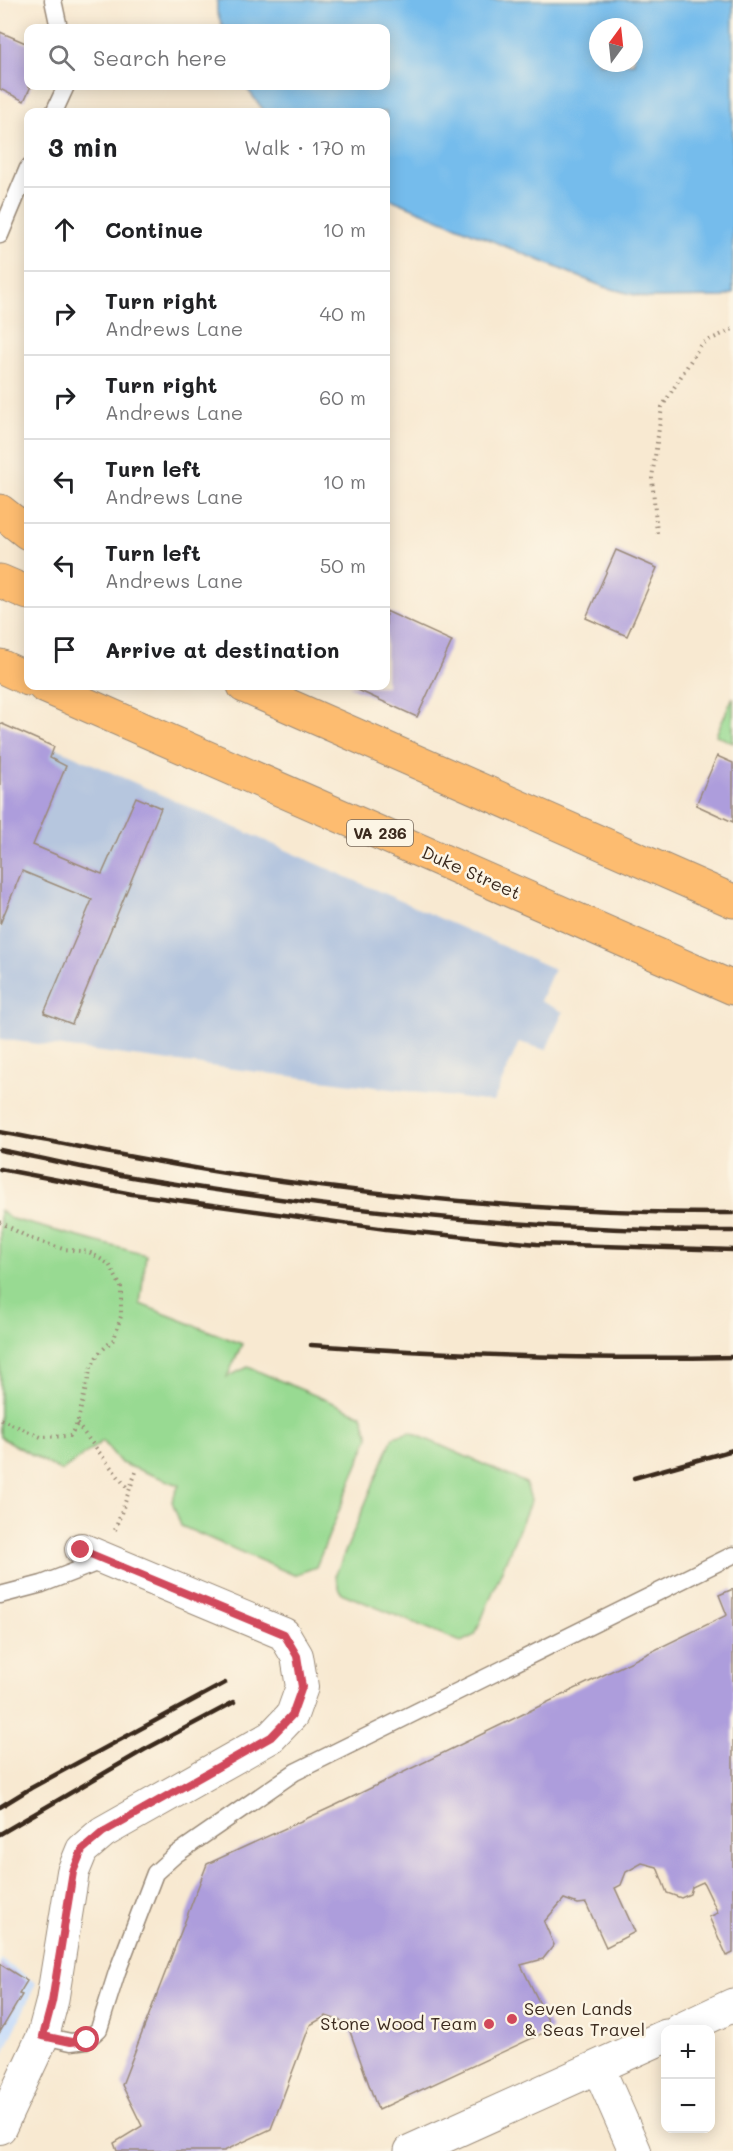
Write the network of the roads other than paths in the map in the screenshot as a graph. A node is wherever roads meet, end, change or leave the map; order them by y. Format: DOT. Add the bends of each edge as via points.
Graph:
graph roads {
  1 [pos="53,0"];
  2 [pos="58,24"];
  3 [pos="64,90"];
  4 [pos="56,108"];
  5 [pos="24,178"];
  6 [pos="0,235"];
  7 [pos="0,511"];
  8 [pos="24,530"];
  9 [pos="0,581"];
  10 [pos="24,592"];
  11 [pos="0,666"];
  12 [pos="24,677"];
  13 [pos="53,690"];
  14 [pos="253,690"];
  15 [pos="733,900"];
  16 [pos="733,988"];
  17 [pos="93,1554"];
  18 [pos="733,1555"];
  19 [pos="0,1595"];
  20 [pos="733,2005"];
  21 [pos="691,2025"];
  22 [pos="43,2036"];
  23 [pos="661,2038"];
  24 [pos="598,2067"];
  25 [pos="0,2128"];
  26 [pos="411,2151"];
  27 [pos="635,2151"];
  1 -- 2 [label="lane"];
  3 -- 4 [label="lane"];
  5 -- 6 [label="lane"];
  7 -- 8 [label="main road"];
  9 -- 10 [label="main road"];
  11 -- 12 [label="main road"];
  13 -- 16 [label="main road, Duke Street / VA 236"];
  14 -- 15 [label="main road"];
  17 -- 19 [label="lane" via="42,1584"];
  17 -- 22 [label="street" via="284,1634 297,1656 302,1687 292,1715 271,1737 103,1832 82,1850 73,1872"];
  18 -- 22 [label="lane" via="295,1772 184,1849 156,1873 99,2029 87,2040 71,2042"];
  20 -- 21 [label="street"];
  22 -- 25 [label="street"];
  23 -- 24 [label="street"];
  24 -- 26 [label="street"];
  24 -- 27 [label="street"];
}
